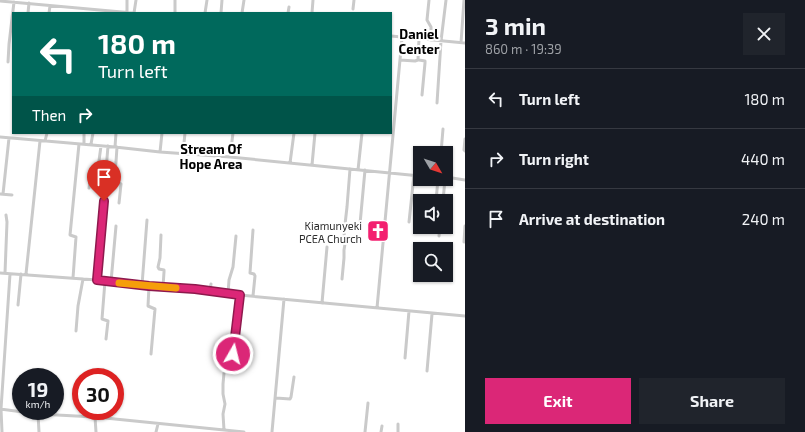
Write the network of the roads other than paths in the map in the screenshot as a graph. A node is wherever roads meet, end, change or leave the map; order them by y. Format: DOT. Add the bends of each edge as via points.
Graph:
graph roads {
  1 [pos="0,0"];
  2 [pos="128,0"];
  3 [pos="136,0"];
  4 [pos="175,0"];
  5 [pos="206,0"];
  6 [pos="222,0"];
  7 [pos="244,0"];
  8 [pos="313,0"];
  9 [pos="354,0"];
  10 [pos="429,0"];
  11 [pos="446,0"];
  12 [pos="464,0"];
  13 [pos="14,2"];
  14 [pos="29,3"];
  15 [pos="50,6"];
  16 [pos="289,7"];
  17 [pos="353,9"];
  18 [pos="13,12"];
  19 [pos="28,12"];
  20 [pos="49,12"];
  21 [pos="116,12"];
  22 [pos="127,12"];
  23 [pos="134,12"];
  24 [pos="175,12"];
  25 [pos="205,12"];
  26 [pos="221,12"];
  27 [pos="242,12"];
  28 [pos="288,12"];
  29 [pos="312,12"];
  30 [pos="12,19"];
  31 [pos="392,36"];
  32 [pos="402,38"];
  33 [pos="419,39"];
  34 [pos="431,40"];
  35 [pos="441,41"];
  36 [pos="461,43"];
  37 [pos="465,43"];
  38 [pos="400,60"];
  39 [pos="418,60"];
  40 [pos="8,62"];
  41 [pos="422,95"];
  42 [pos="437,103"];
  43 [pos="443,129"];
  44 [pos="46,134"];
  45 [pos="84,134"];
  46 [pos="93,134"];
  47 [pos="116,134"];
  48 [pos="162,134"];
  49 [pos="185,134"];
  50 [pos="233,134"];
  51 [pos="294,134"];
  52 [pos="315,134"];
  53 [pos="362,134"];
  54 [pos="0,137"];
  55 [pos="9,138"];
  56 [pos="465,139"];
  57 [pos="40,141"];
  58 [pos="45,141"];
  59 [pos="79,144"];
  60 [pos="84,144"];
  61 [pos="91,144"];
  62 [pos="101,146"];
  63 [pos="108,146"];
  64 [pos="442,146"];
  65 [pos="116,147"];
  66 [pos="465,151"];
  67 [pos="160,152"];
  68 [pos="183,153"];
  69 [pos="230,157"];
  70 [pos="290,163"];
  71 [pos="312,165"];
  72 [pos="350,169"];
  73 [pos="358,170"];
  74 [pos="365,170"];
  75 [pos="390,173"];
  76 [pos="413,175"];
  77 [pos="453,179"];
  78 [pos="465,180"];
  79 [pos="413,184"];
  80 [pos="89,188"];
  81 [pos="2,194"];
  82 [pos="12,194"];
  83 [pos="119,203"];
  84 [pos="6,215"];
  85 [pos="147,220"];
  86 [pos="409,222"];
  87 [pos="360,224"];
  88 [pos="116,226"];
  89 [pos="465,226"];
  90 [pos="253,230"];
  91 [pos="161,235"];
  92 [pos="236,236"];
  93 [pos="464,242"];
  94 [pos="327,247"];
  95 [pos="0,273"];
  96 [pos="5,273"];
  97 [pos="10,274"];
  98 [pos="21,274"];
  99 [pos="26,274"];
  100 [pos="73,278"];
  101 [pos="83,279"];
  102 [pos="342,279"];
  103 [pos="97,280"];
  104 [pos="105,281"];
  105 [pos="111,282"];
  106 [pos="211,284"];
  107 [pos="142,285"];
  108 [pos="149,286"];
  109 [pos="163,287"];
  110 [pos="210,291"];
  111 [pos="228,294"];
  112 [pos="240,295"];
  113 [pos="253,296"];
  114 [pos="284,299"];
  115 [pos="322,303"];
  116 [pos="18,304"];
  117 [pos="377,308"];
  118 [pos="410,311"];
  119 [pos="432,314"];
  120 [pos="465,316"];
  121 [pos="76,331"];
  122 [pos="106,339"];
  123 [pos="151,354"];
  124 [pos="233,354"];
  125 [pos="405,358"];
  126 [pos="427,371"];
  127 [pos="224,373"];
  128 [pos="294,377"];
  129 [pos="276,398"];
  130 [pos="368,403"];
  131 [pos="0,409"];
  132 [pos="12,411"];
  133 [pos="38,420"];
  134 [pos="95,420"];
  135 [pos="119,420"];
  136 [pos="158,424"];
  137 [pos="398,424"];
  138 [pos="382,426"];
  139 [pos="224,430"];
  140 [pos="2,432"];
  141 [pos="39,432"];
  142 [pos="96,432"];
  143 [pos="156,432"];
  144 [pos="244,432"];
  145 [pos="272,432"];
  146 [pos="365,432"];
  147 [pos="381,432"];
  148 [pos="398,432"];
  1 -- 13 [label="street"];
  2 -- 22 [label="street"];
  3 -- 23 [label="street"];
  4 -- 24 [label="street"];
  5 -- 25 [label="street"];
  6 -- 26 [label="street"];
  7 -- 27 [label="street"];
  8 -- 29 [label="street"];
  9 -- 17 [label="street"];
  10 -- 34 [label="street" via="427,20 431,27"];
  11 -- 35 [label="street"];
  12 -- 36 [label="street"];
  13 -- 14 [label="street"];
  13 -- 18 [label="street"];
  14 -- 15 [label="street"];
  14 -- 19 [label="street"];
  15 -- 20 [label="street"];
  15 -- 21 [label="street"];
  16 -- 28 [label="street"];
  30 -- 40 [label="street"];
  31 -- 32 [label="street"];
  32 -- 33 [label="street"];
  32 -- 38 [label="street"];
  33 -- 34 [label="street"];
  33 -- 39 [label="street"];
  34 -- 35 [label="street"];
  35 -- 36 [label="street"];
  35 -- 42 [label="street"];
  36 -- 37 [label="street"];
  38 -- 39 [label="street"];
  38 -- 75 [label="street"];
  39 -- 41 [label="street" via="425,61"];
  43 -- 64 [label="street"];
  44 -- 58 [label="street"];
  45 -- 60 [label="street"];
  46 -- 61 [label="street"];
  47 -- 65 [label="street"];
  48 -- 67 [label="street"];
  49 -- 68 [label="street"];
  50 -- 69 [label="street"];
  51 -- 70 [label="street"];
  52 -- 71 [label="street"];
  53 -- 73 [label="street"];
  54 -- 55 [label="street"];
  55 -- 57 [label="street"];
  55 -- 81 [label="street"];
  56 -- 66 [label="street"];
  57 -- 58 [label="street"];
  57 -- 99 [label="street"];
  58 -- 59 [label="street"];
  59 -- 60 [label="street"];
  59 -- 100 [label="street" via="70,235 76,237"];
  60 -- 61 [label="street"];
  61 -- 62 [label="street"];
  62 -- 63 [label="street"];
  62 -- 80 [label="street" via="98,168 92,169"];
  63 -- 65 [label="street"];
  63 -- 103 [label="street"];
  65 -- 67 [label="street"];
  65 -- 83 [label="street" via="114,181 121,184"];
  67 -- 68 [label="street"];
  68 -- 69 [label="street"];
  69 -- 70 [label="street"];
  70 -- 71 [label="street"];
  71 -- 72 [label="street"];
  72 -- 73 [label="street"];
  72 -- 102 [label="street"];
  73 -- 74 [label="street"];
  74 -- 75 [label="street"];
  74 -- 87 [label="street"];
  75 -- 76 [label="street"];
  75 -- 117 [label="street"];
  77 -- 78 [label="street"];
  79 -- 86 [label="street"];
  81 -- 82 [label="street"];
  84 -- 96 [label="street"];
  85 -- 107 [label="street"];
  88 -- 105 [label="street"];
  89 -- 93 [label="street"];
  90 -- 113 [label="street" via="250,272 255,276"];
  91 -- 109 [label="street" via="158,267 164,270"];
  92 -- 111 [label="street"];
  94 -- 115 [label="street"];
  95 -- 96 [label="street"];
  96 -- 97 [label="street"];
  97 -- 98 [label="street"];
  97 -- 131 [label="street"];
  98 -- 99 [label="street"];
  98 -- 116 [label="street"];
  99 -- 100 [label="street"];
  100 -- 101 [label="street"];
  101 -- 103 [label="street"];
  101 -- 121 [label="street"];
  103 -- 104 [label="street"];
  104 -- 105 [label="street"];
  104 -- 122 [label="street" via="102,319 108,321"];
  105 -- 107 [label="street"];
  106 -- 110 [label="street"];
  107 -- 108 [label="street"];
  108 -- 109 [label="street"];
  108 -- 123 [label="street" via="148,306 155,309"];
  109 -- 110 [label="street"];
  110 -- 111 [label="street"];
  111 -- 112 [label="street"];
  112 -- 113 [label="street"];
  112 -- 124 [label="street"];
  113 -- 114 [label="street"];
  114 -- 115 [label="street"];
  114 -- 129 [label="street"];
  115 -- 117 [label="street"];
  117 -- 118 [label="street"];
  118 -- 119 [label="street"];
  118 -- 125 [label="street"];
  119 -- 120 [label="street"];
  119 -- 126 [label="street"];
  127 -- 139 [label="street"];
  128 -- 129 [label="street" via="290,399"];
  129 -- 145 [label="street"];
  130 -- 146 [label="street"];
  131 -- 132 [label="street"];
  131 -- 140 [label="street"];
  133 -- 141 [label="street"];
  134 -- 142 [label="street"];
  135 -- 136 [label="street"];
  136 -- 139 [label="street"];
  136 -- 143 [label="street"];
  137 -- 148 [label="street"];
  138 -- 147 [label="street"];
  139 -- 144 [label="street"];
}
